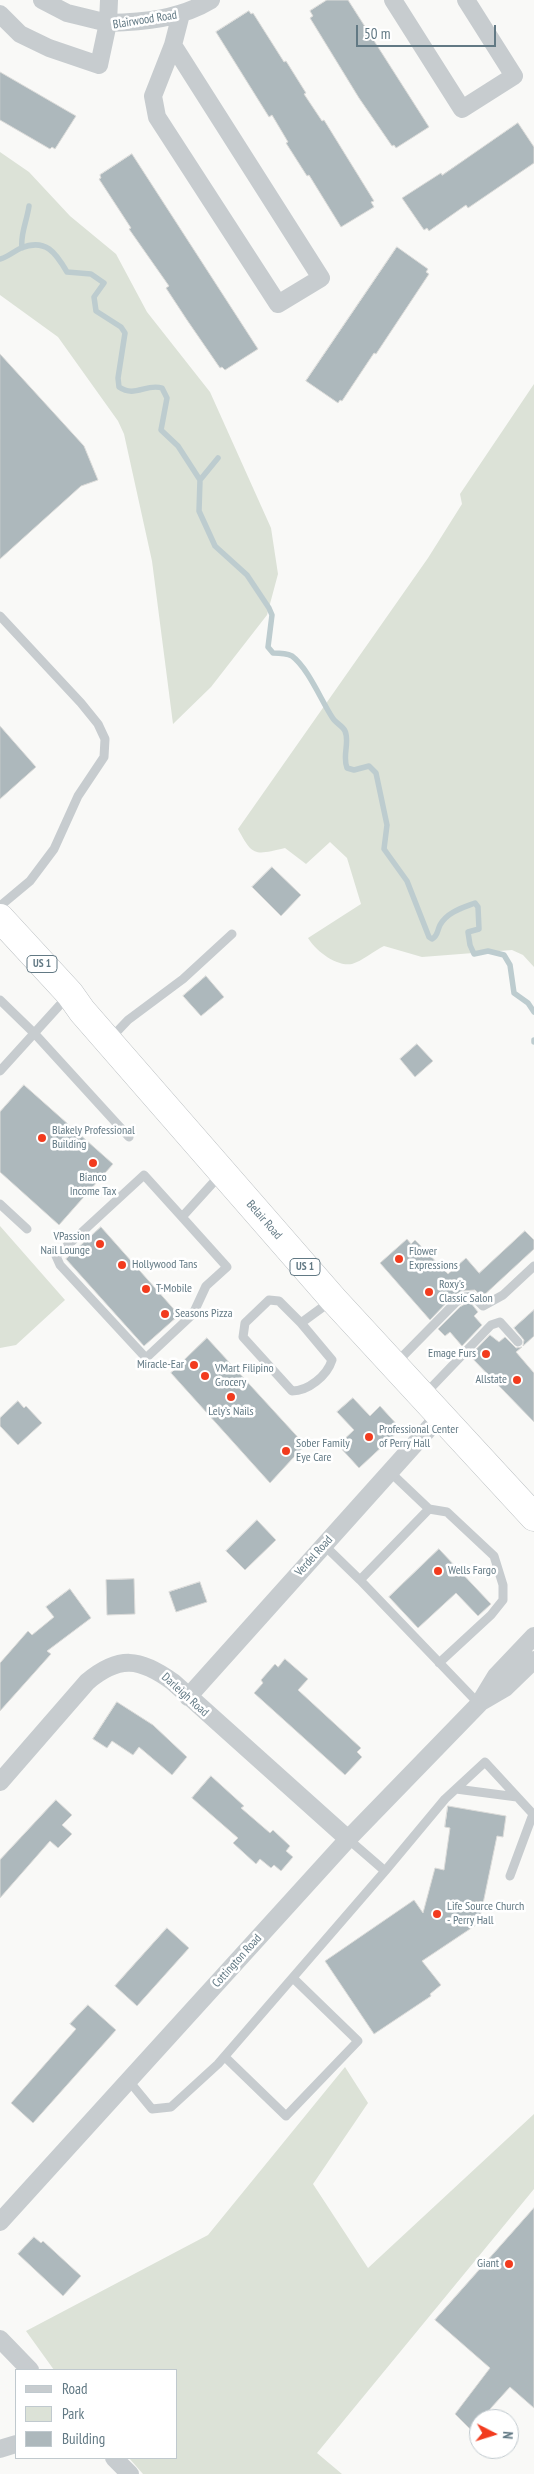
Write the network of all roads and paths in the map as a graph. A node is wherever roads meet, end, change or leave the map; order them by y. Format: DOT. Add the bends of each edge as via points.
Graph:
graph roads {
  1 [pos="42,0"];
  2 [pos="109,0"];
  3 [pos="211,0"];
  4 [pos="393,0"];
  5 [pos="466,0"];
  6 [pos="0,14"];
  7 [pos="181,14"];
  8 [pos="108,23"];
  9 [pos="173,44"];
  10 [pos="0,616"];
  11 [pos="0,906"];
  12 [pos="0,918"];
  13 [pos="232,934"];
  14 [pos="70,994"];
  15 [pos="0,1000"];
  16 [pos="35,1034"];
  17 [pos="108,1041"];
  18 [pos="0,1071"];
  19 [pos="129,1138"];
  20 [pos="223,1172"];
  21 [pos="0,1204"];
  22 [pos="182,1217"];
  23 [pos="27,1229"];
  24 [pos="534,1266"];
  25 [pos="333,1299"];
  26 [pos="302,1322"];
  27 [pos="518,1342"];
  28 [pos="394,1365"];
  29 [pos="432,1406"];
  30 [pos="390,1472"];
  31 [pos="429,1510"];
  32 [pos="534,1517"];
  33 [pos="324,1545"];
  34 [pos="360,1580"];
  35 [pos="534,1636"];
  36 [pos="534,1660"];
  37 [pos="439,1663"];
  38 [pos="188,1697"];
  39 [pos="479,1704"];
  40 [pos="0,1782"];
  41 [pos="456,1789"];
  42 [pos="517,1797"];
  43 [pos="348,1839"];
  44 [pos="385,1871"];
  45 [pos="510,1876"];
  46 [pos="293,1978"];
  47 [pos="225,2057"];
  48 [pos="129,2080"];
  49 [pos="0,2222"];
  50 [pos="0,2339"];
  51 [pos="29,2369"];
  52 [pos="15,2444"];
  53 [pos="0,2449"];
  54 [pos="115,2459"];
  55 [pos="130,2474"];
  1 -- 8 [label="street" via="67,13"];
  2 -- 8 [label="street"];
  3 -- 7 [label="street, Blairwood Road"];
  4 -- 5 [label="street" via="462,109 514,76"];
  6 -- 8 [label="street, Blairwood Road" via="20,34 98,65"];
  7 -- 8 [label="street, Blairwood Road" via="143,22"];
  7 -- 9 [label="street"];
  9 -- 9 [label="street" via="320,278 278,304 157,117 153,96"];
  10 -- 11 [label="lane" via="81,703 105,739 104,758 78,796 54,849 30,881"];
  12 -- 14 [label="highway, Belair Road / US 1"];
  13 -- 17 [label="lane" via="183,979 128,1020"];
  14 -- 16 [label="lane"];
  14 -- 17 [label="highway, Belair Road / US 1"];
  15 -- 16 [label="lane"];
  16 -- 18 [label="lane"];
  16 -- 19 [label="lane"];
  17 -- 20 [label="highway, Belair Road / US 1"];
  20 -- 22 [label="lane"];
  20 -- 25 [label="highway, Belair Road / US 1"];
  21 -- 23 [label="lane"];
  22 -- 22 [label="lane" via="144,1175 56,1256 60,1265 146,1358 193,1314 206,1286 227,1267"];
  24 -- 28 [label="lane" via="503,1296 482,1306 473,1296 465,1296 456,1302"];
  25 -- 26 [label="lane"];
  25 -- 28 [label="highway, Belair Road / US 1"];
  26 -- 26 [label="lane" via="332,1360 329,1370 303,1391 292,1391 243,1336 245,1323 269,1300 279,1301"];
  27 -- 29 [label="lane" via="500,1322 491,1326"];
  28 -- 29 [label="highway, Belair Road / US 1"];
  29 -- 30 [label="street, Verdel Road"];
  29 -- 32 [label="highway, Belair Road / US 1"];
  30 -- 31 [label="lane"];
  30 -- 33 [label="street, Verdel Road"];
  31 -- 34 [label="lane"];
  31 -- 37 [label="lane" via="447,1512 494,1556 504,1585 503,1600 491,1615"];
  33 -- 34 [label="lane"];
  33 -- 38 [label="street, Verdel Road"];
  34 -- 37 [label="lane"];
  35 -- 39 [label="street, Cottington Road" via="496,1676"];
  36 -- 39 [label="street, Cottington Road" via="505,1688"];
  37 -- 39 [label="lane"];
  38 -- 40 [label="street, Darleigh Road" via="157,1670 140,1663 120,1663 102,1669"];
  38 -- 43 [label="street, Darleigh Road"];
  39 -- 43 [label="street, Cottington Road"];
  41 -- 42 [label="lane"];
  41 -- 42 [label="lane" via="485,1762"];
  41 -- 44 [label="lane"];
  42 -- 45 [label="lane" via="532,1814"];
  43 -- 44 [label="lane"];
  43 -- 48 [label="street, Cottington Road"];
  44 -- 46 [label="lane"];
  46 -- 47 [label="lane"];
  46 -- 47 [label="lane" via="358,2041 286,2116"];
  47 -- 48 [label="lane" via="172,2107 152,2109"];
  48 -- 49 [label="street, Cottington Road"];
  50 -- 51 [label="street"];
  52 -- 53 [label="street"];
  54 -- 55 [label="street"];
}
